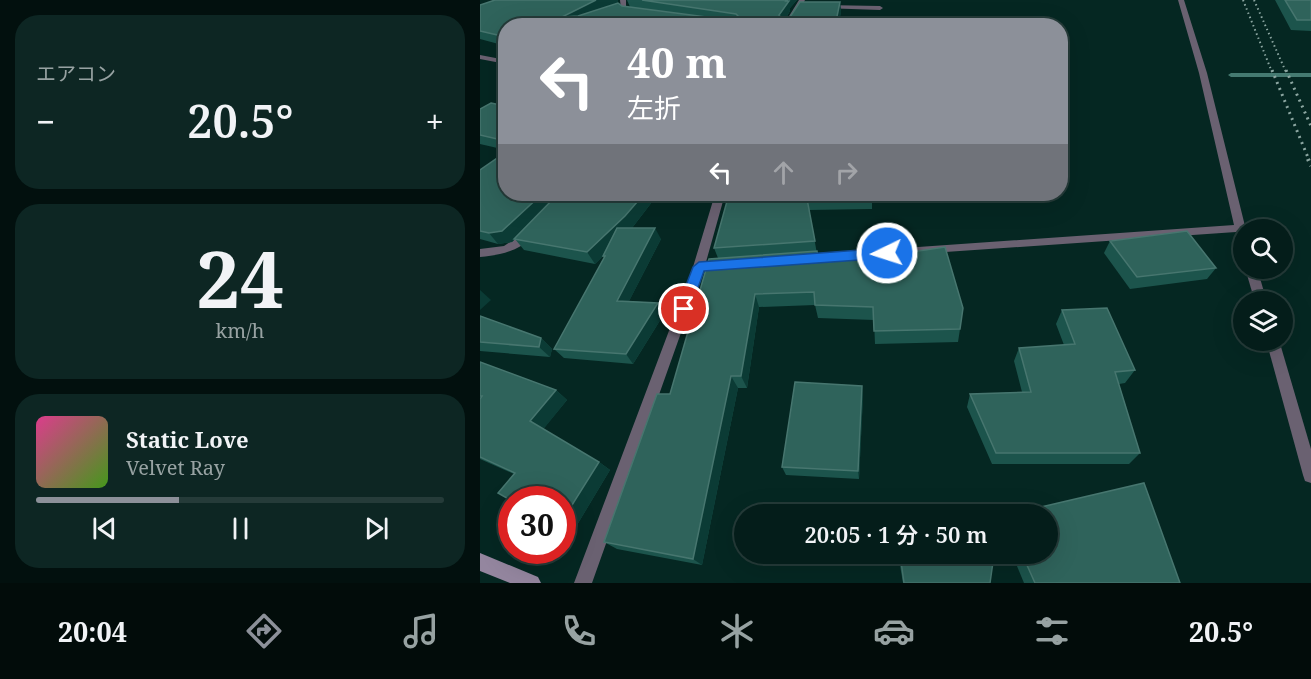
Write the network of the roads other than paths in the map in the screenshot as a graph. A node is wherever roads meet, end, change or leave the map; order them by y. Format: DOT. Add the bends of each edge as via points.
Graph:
graph roads {
  1 [pos="1181,0"];
  2 [pos="800,3"];
  3 [pos="623,4"];
  4 [pos="810,7"];
  5 [pos="821,7"];
  6 [pos="880,8"];
  7 [pos="615,9"];
  8 [pos="648,14"];
  9 [pos="791,18"];
  10 [pos="480,57"];
  11 [pos="498,60"];
  12 [pos="718,201"];
  13 [pos="1237,219"];
  14 [pos="539,224"];
  15 [pos="1233,228"];
  16 [pos="480,253"];
  17 [pos="793,260"];
  18 [pos="735,264"];
  19 [pos="699,267"];
  20 [pos="1275,351"];
  21 [pos="1311,475"];
  22 [pos="480,562"];
  23 [pos="532,583"];
  24 [pos="583,583"];
  1 -- 13 [label="street" via="1203,73"];
  2 -- 4 [label="street"];
  2 -- 9 [label="street"];
  3 -- 7 [label="street"];
  3 -- 8 [label="street" via="626,11"];
  5 -- 6 [label="street"];
  10 -- 11 [label="street"];
  12 -- 19 [label="street"];
  14 -- 16 [label="street" via="517,247"];
  15 -- 17 [label="street"];
  18 -- 19 [label="street"];
  19 -- 24 [label="street"];
  20 -- 21 [label="street"];
  22 -- 23 [label="main road"];
}
